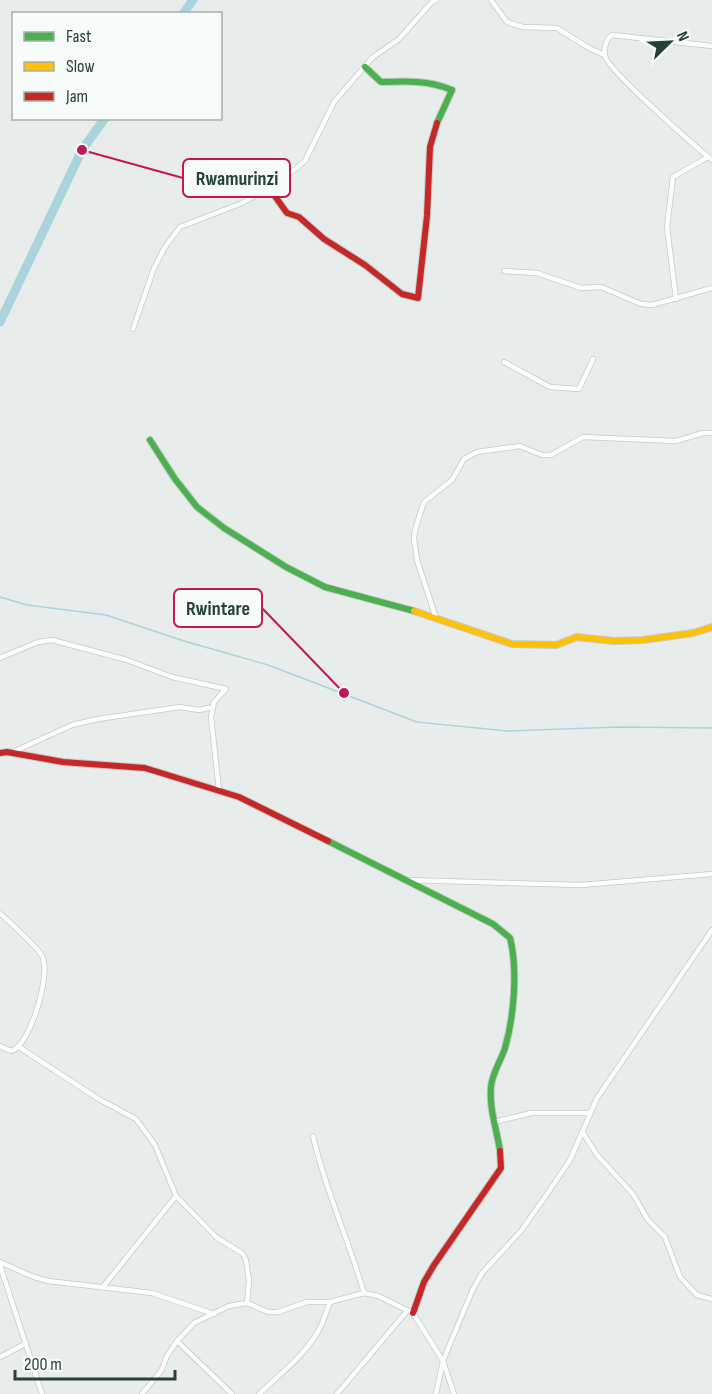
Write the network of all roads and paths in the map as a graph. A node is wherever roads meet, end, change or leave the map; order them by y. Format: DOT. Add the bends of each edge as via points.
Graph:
graph roads {
  1 [pos="436,0"];
  2 [pos="490,0"];
  3 [pos="712,46"];
  4 [pos="604,55"];
  5 [pos="365,67"];
  6 [pos="710,159"];
  7 [pos="269,188"];
  8 [pos="504,271"];
  9 [pos="712,288"];
  10 [pos="676,298"];
  11 [pos="133,329"];
  12 [pos="593,359"];
  13 [pos="504,362"];
  14 [pos="712,433"];
  15 [pos="150,440"];
  16 [pos="436,618"];
  17 [pos="712,627"];
  18 [pos="0,658"];
  19 [pos="213,707"];
  20 [pos="0,753"];
  21 [pos="12,753"];
  22 [pos="219,790"];
  23 [pos="712,873"];
  24 [pos="405,880"];
  25 [pos="0,913"];
  26 [pos="712,930"];
  27 [pos="0,1046"];
  28 [pos="19,1047"];
  29 [pos="590,1113"];
  30 [pos="494,1122"];
  31 [pos="583,1132"];
  32 [pos="313,1136"];
  33 [pos="176,1196"];
  34 [pos="0,1263"];
  35 [pos="103,1287"];
  36 [pos="364,1293"];
  37 [pos="712,1299"];
  38 [pos="330,1302"];
  39 [pos="247,1303"];
  40 [pos="410,1312"];
  41 [pos="214,1314"];
  42 [pos="177,1341"];
  43 [pos="25,1344"];
  44 [pos="0,1357"];
  45 [pos="443,1361"];
  46 [pos="42,1394"];
  47 [pos="142,1394"];
  48 [pos="232,1394"];
  49 [pos="259,1394"];
  50 [pos="337,1394"];
  51 [pos="436,1394"];
  52 [pos="454,1394"];
  1 -- 5 [label="street"];
  2 -- 4 [label="street" via="507,22 523,27 557,28"];
  3 -- 4 [label="street" via="612,35"];
  4 -- 6 [label="street" via="638,94"];
  5 -- 7 [label="street" via="334,102 305,161"];
  5 -- 7 [label="street" via="381,82 416,81 452,90 430,147 417,298 402,294 299,217 287,213"];
  6 -- 10 [label="street" via="673,177 667,227"];
  7 -- 11 [label="street" via="180,227 154,268"];
  8 -- 10 [label="street" via="537,273 581,288 601,287 640,304"];
  9 -- 10 [label="street"];
  12 -- 13 [label="street" via="579,389 550,387"];
  14 -- 16 [label="street" via="675,441 583,437 546,456 520,446 477,452 464,459 452,480 424,502 415,530 417,560"];
  15 -- 16 [label="street" via="197,507 286,567 325,587"];
  16 -- 17 [label="street" via="512,644 534,646 556,645 577,637 644,640"];
  18 -- 19 [label="street" via="38,642 70,644 172,677 226,689"];
  19 -- 21 [label="street" via="180,707 98,719 72,725"];
  19 -- 22 [label="street"];
  20 -- 21 [label="street"];
  21 -- 22 [label="street" via="63,762 145,768"];
  22 -- 24 [label="street"];
  23 -- 24 [label="street" via="581,885"];
  24 -- 30 [label="street" via="502,929 512,943 508,1032 490,1089"];
  25 -- 28 [label="street" via="42,955 45,965 40,1003"];
  26 -- 29 [label="street" via="620,1062"];
  27 -- 28 [label="street" via="11,1051"];
  28 -- 33 [label="street" via="136,1119 155,1145"];
  29 -- 30 [label="street" via="531,1113"];
  29 -- 31 [label="street"];
  30 -- 40 [label="street" via="501,1167 434,1265"];
  31 -- 37 [label="street" via="665,1238 680,1277 697,1295"];
  31 -- 45 [label="street" via="570,1160 521,1231 482,1273"];
  32 -- 36 [label="street"];
  33 -- 35 [label="street"];
  33 -- 39 [label="street" via="217,1238 242,1253 249,1281"];
  34 -- 35 [label="street" via="39,1279"];
  34 -- 43 [label="street"];
  35 -- 41 [label="street" via="152,1293"];
  36 -- 38 [label="street"];
  36 -- 40 [label="street"];
  38 -- 39 [label="street" via="307,1302 278,1312"];
  38 -- 49 [label="street" via="313,1339"];
  39 -- 41 [label="street"];
  40 -- 45 [label="street"];
  40 -- 50 [label="street"];
  41 -- 42 [label="street" via="194,1323"];
  42 -- 47 [label="street" via="161,1371"];
  42 -- 48 [label="street"];
  43 -- 44 [label="street"];
  43 -- 46 [label="street"];
  45 -- 51 [label="street"];
  45 -- 52 [label="street"];
}
